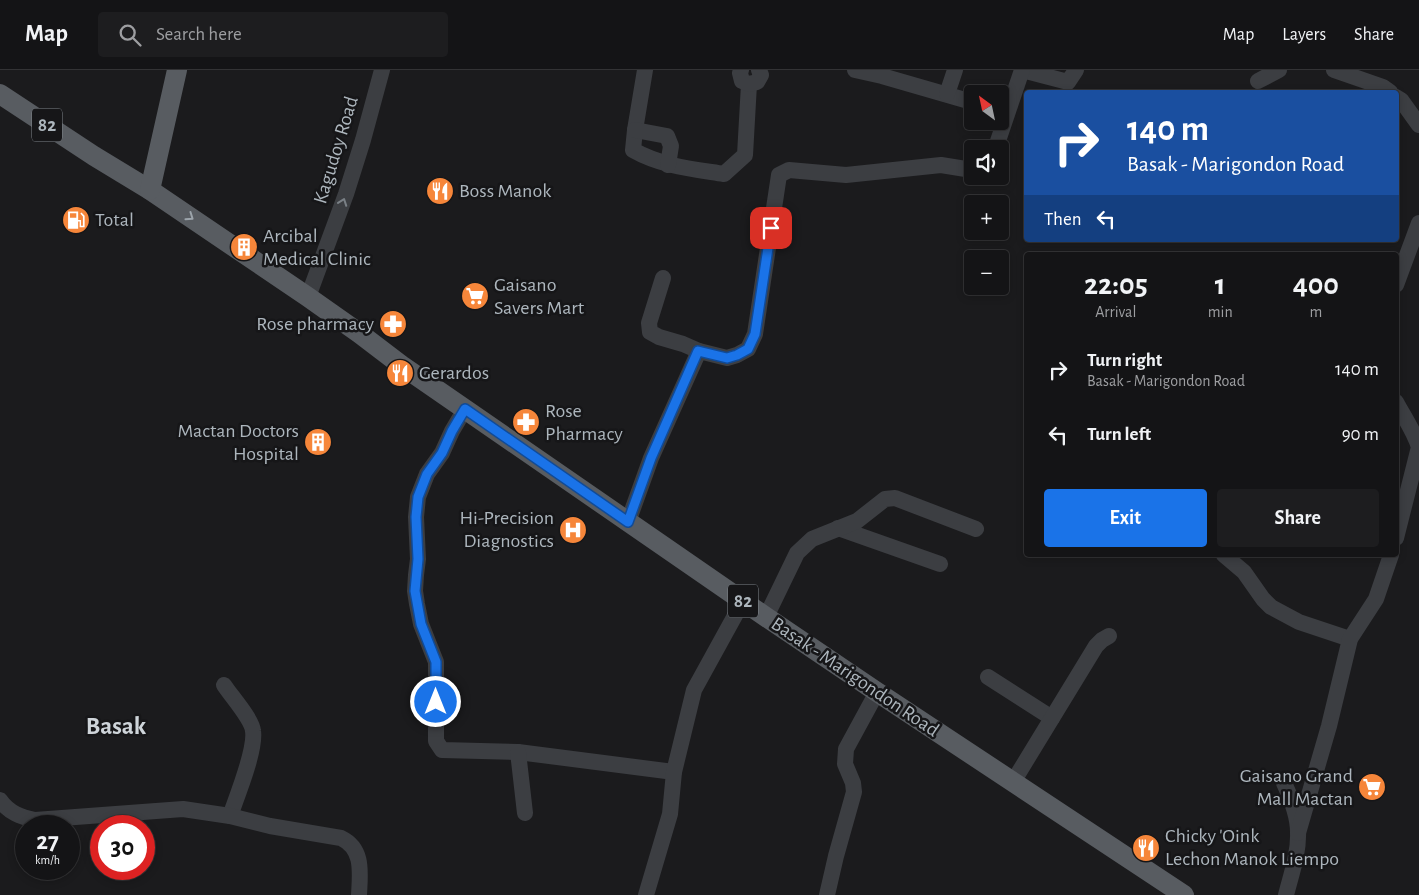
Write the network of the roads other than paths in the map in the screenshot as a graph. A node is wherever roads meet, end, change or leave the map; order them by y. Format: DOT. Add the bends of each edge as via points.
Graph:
graph roads {
  1 [pos="177,70"];
  2 [pos="382,70"];
  3 [pos="645,70"];
  4 [pos="759,70"];
  5 [pos="855,70"];
  6 [pos="955,70"];
  7 [pos="1022,70"];
  8 [pos="1076,70"];
  9 [pos="1280,70"];
  10 [pos="1334,70"];
  11 [pos="739,74"];
  12 [pos="1258,81"];
  13 [pos="1387,90"];
  14 [pos="0,94"];
  15 [pos="947,94"];
  16 [pos="964,99"];
  17 [pos="1009,99"];
  18 [pos="1399,99"];
  19 [pos="1419,125"];
  20 [pos="635,130"];
  21 [pos="668,165"];
  22 [pos="964,169"];
  23 [pos="150,190"];
  24 [pos="1419,223"];
  25 [pos="1399,277"];
  26 [pos="663,278"];
  27 [pos="308,297"];
  28 [pos="698,351"];
  29 [pos="1399,408"];
  30 [pos="465,409"];
  31 [pos="628,522"];
  32 [pos="1399,526"];
  33 [pos="838,528"];
  34 [pos="976,529"];
  35 [pos="1226,557"];
  36 [pos="1390,557"];
  37 [pos="940,564"];
  38 [pos="743,601"];
  39 [pos="766,617"];
  40 [pos="1109,636"];
  41 [pos="1350,639"];
  42 [pos="988,676"];
  43 [pos="224,685"];
  44 [pos="877,692"];
  45 [pos="1052,718"];
  46 [pos="518,752"];
  47 [pos="674,772"];
  48 [pos="1012,782"];
  49 [pos="1284,783"];
  50 [pos="0,800"];
  51 [pos="525,813"];
  52 [pos="230,816"];
  53 [pos="1298,833"];
  54 [pos="1163,889"];
  55 [pos="359,895"];
  56 [pos="646,895"];
  57 [pos="828,895"];
  58 [pos="1184,895"];
  59 [pos="1286,895"];
  1 -- 23 [label="main road"];
  27 -- 2 [label="street, Kagudoy Road, one-way" via="349,185"];
  3 -- 20 [label="street"];
  4 -- 11 [label="street" via="761,75 757,82"];
  5 -- 15 [label="street"];
  6 -- 15 [label="street"];
  7 -- 8 [label="street" via="1068,82"];
  7 -- 17 [label="street"];
  9 -- 12 [label="street"];
  10 -- 13 [label="street"];
  11 -- 21 [label="street" via="745,155 724,174"];
  14 -- 23 [label="main road, 82"];
  15 -- 16 [label="street"];
  18 -- 19 [label="street"];
  20 -- 21 [label="street" via="633,150"];
  20 -- 21 [label="street" via="667,136 671,146"];
  22 -- 28 [label="street" via="941,165 846,174 789,170 779,175 755,334 748,349 727,358"];
  23 -- 27 [label="main road, 82, one-way"];
  24 -- 25 [label="street"];
  26 -- 28 [label="street" via="649,323 650,332"];
  27 -- 30 [label="main road, Basak - Marigondon Road / 82"];
  28 -- 31 [label="street" via="651,458"];
  29 -- 32 [label="street" via="1416,436 1418,447"];
  30 -- 31 [label="main road, Basak - Marigondon Road / 82"];
  30 -- 46 [label="street" via="427,474 418,497 416,517 418,559 415,591 421,624 436,662 436,740 442,750"];
  31 -- 38 [label="main road, Basak - Marigondon Road / 82"];
  33 -- 34 [label="street" via="857,521 885,499 895,498"];
  33 -- 37 [label="street"];
  33 -- 39 [label="street" via="812,539 797,553"];
  35 -- 41 [label="street" via="1244,572 1271,607 1299,622"];
  36 -- 41 [label="street" via="1376,599"];
  38 -- 39 [label="main road, Basak - Marigondon Road / 82"];
  38 -- 47 [label="street" via="694,690"];
  39 -- 44 [label="main road, Basak - Marigondon Road / 82"];
  40 -- 45 [label="street" via="1096,646"];
  41 -- 53 [label="street"];
  42 -- 45 [label="street"];
  43 -- 52 [label="street" via="253,729 253,747"];
  44 -- 48 [label="main road, Basak - Marigondon Road / 82"];
  44 -- 57 [label="street" via="846,749 845,764 854,792"];
  45 -- 48 [label="street"];
  46 -- 47 [label="street"];
  46 -- 51 [label="street"];
  47 -- 56 [label="street" via="670,814"];
  48 -- 54 [label="main road, Basak - Marigondon Road / 82"];
  49 -- 53 [label="street" via="1294,806"];
  50 -- 52 [label="street" via="19,816 35,820 183,809"];
  52 -- 55 [label="street" via="350,842 357,852"];
  53 -- 59 [label="street" via="1296,857"];
  54 -- 58 [label="main road, Basak - Marigondon Road / 82"];
}
